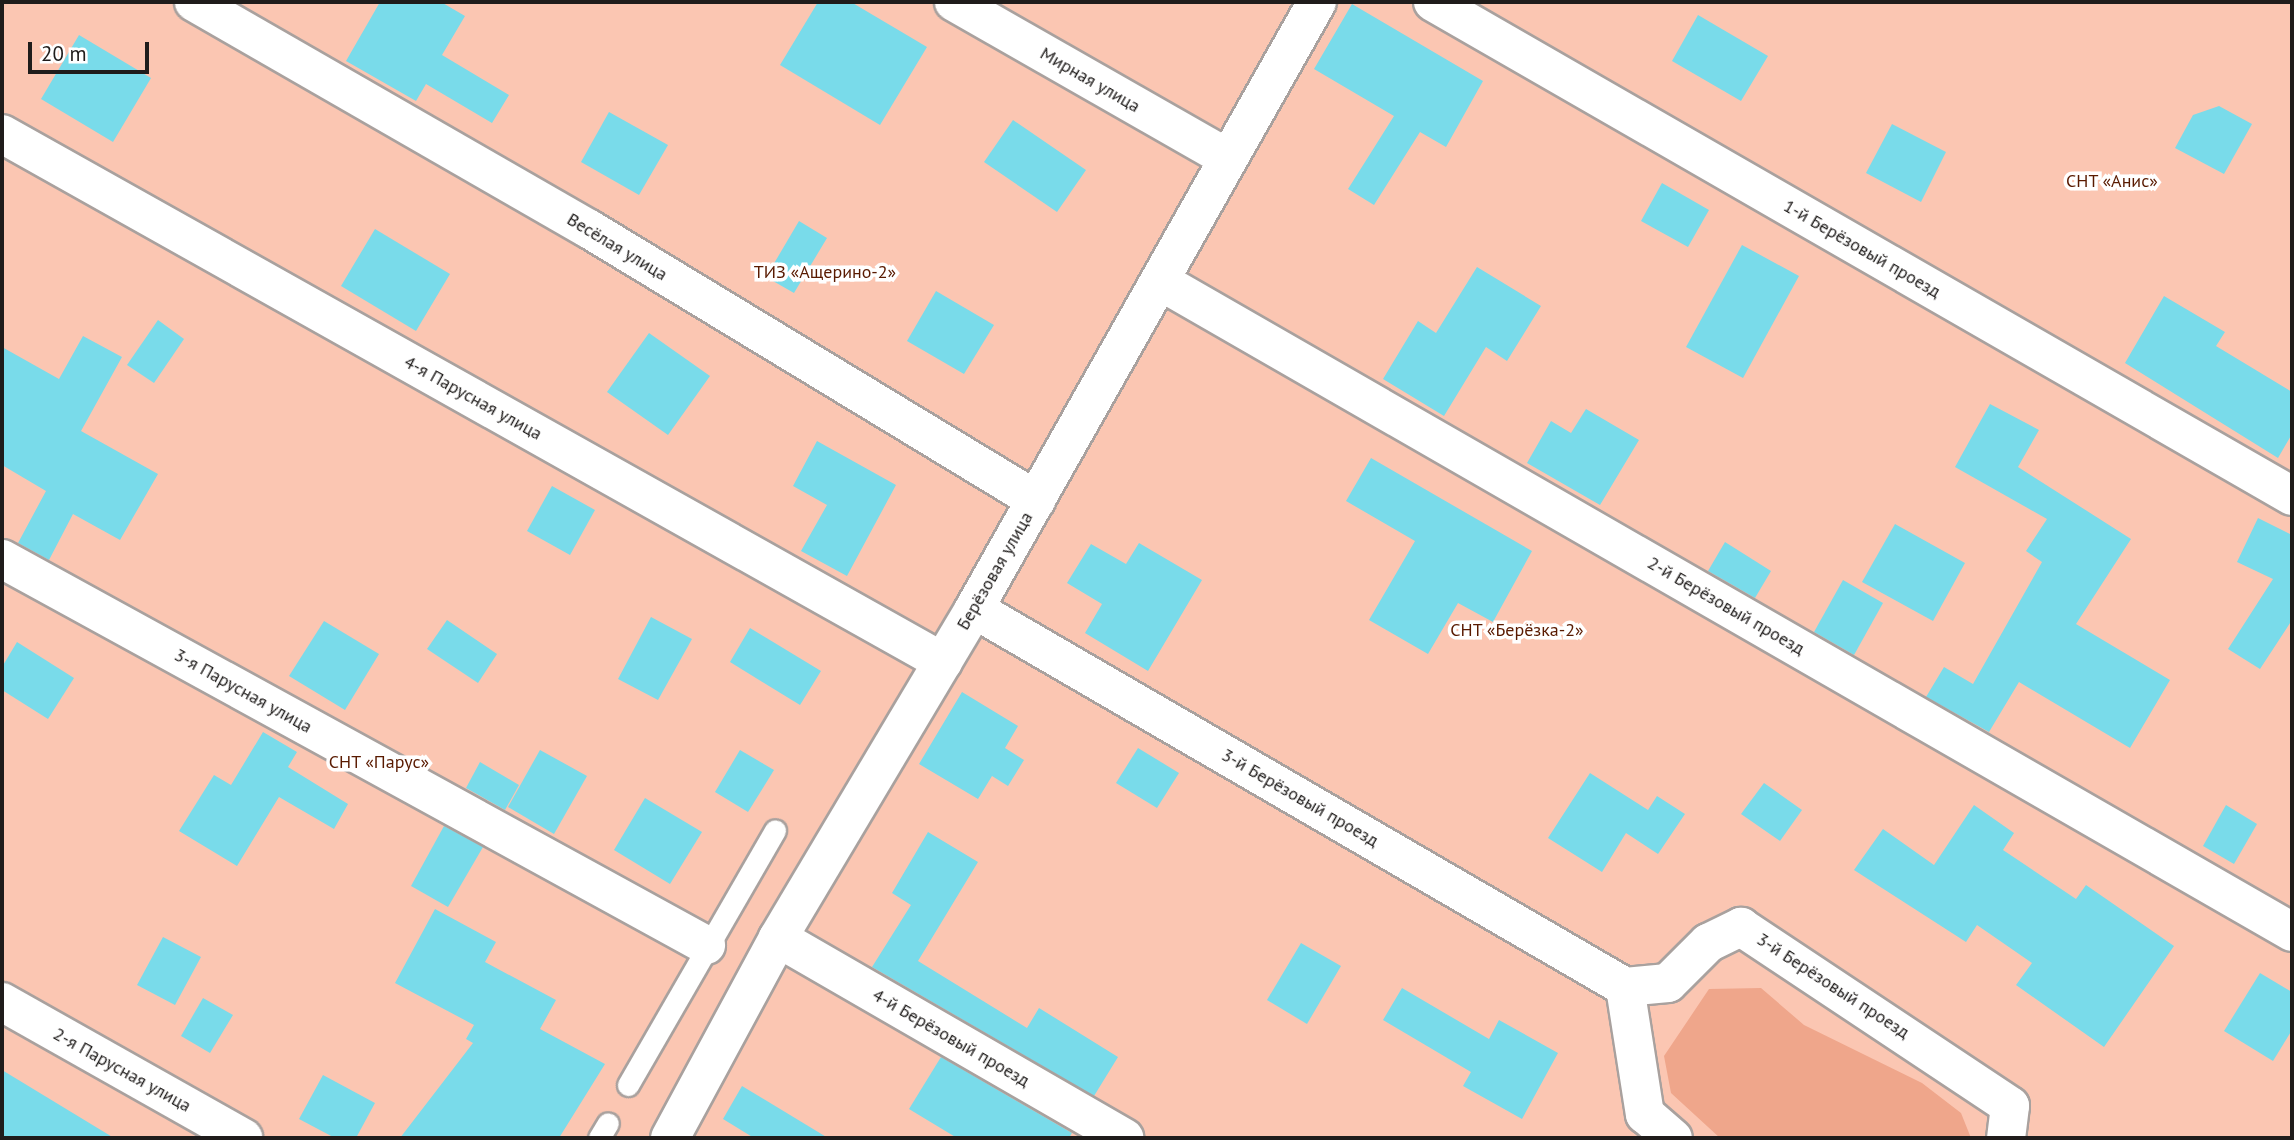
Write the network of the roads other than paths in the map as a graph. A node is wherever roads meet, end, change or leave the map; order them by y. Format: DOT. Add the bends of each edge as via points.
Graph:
graph roads {
  1 [pos="194,2"];
  2 [pos="954,2"];
  3 [pos="1317,2"];
  4 [pos="1433,2"];
  5 [pos="2,134"];
  6 [pos="1227,158"];
  7 [pos="1160,281"];
  8 [pos="2292,496"];
  9 [pos="1036,500"];
  10 [pos="2,559"];
  11 [pos="974,609"];
  12 [pos="943,662"];
  13 [pos="775,830"];
  14 [pos="2292,932"];
  15 [pos="778,938"];
  16 [pos="706,945"];
  17 [pos="1625,987"];
  18 [pos="2,1002"];
  19 [pos="628,1084"];
  20 [pos="243,1138"];
  21 [pos="670,1138"];
  22 [pos="1125,1138"];
  23 [pos="1673,1138"];
  24 [pos="2006,1138"];
  1 -- 9 [label="street, Весёлая улица" via="589,229"];
  2 -- 6 [label="street, Мирная улица"];
  3 -- 6 [label="street, Берёзовая улица"];
  4 -- 8 [label="street, 1-й Берёзовый проезд"];
  5 -- 12 [label="street, 4-я Парусная улица"];
  6 -- 7 [label="street, Берёзовая улица"];
  7 -- 9 [label="street, Берёзовая улица"];
  7 -- 14 [label="street, 2-й Берёзовый проезд"];
  9 -- 11 [label="street, Берёзовая улица"];
  10 -- 16 [label="street, 3-я Парусная улица"];
  11 -- 12 [label="street, Берёзовая улица"];
  11 -- 17 [label="street, 3-й Берёзовый проезд"];
  12 -- 15 [label="street, Берёзовая улица"];
  13 -- 16 [label="lane"];
  15 -- 21 [label="street, Берёзовая улица"];
  15 -- 22 [label="street, 4-й Берёзовый проезд"];
  16 -- 19 [label="lane"];
  17 -- 23 [label="street" via="1646,1114"];
  17 -- 24 [label="street, 3-й Берёзовый проезд" via="1668,983 1709,943 1741,926 2010,1106"];
  18 -- 20 [label="street, 2-я Парусная улица"];
}
